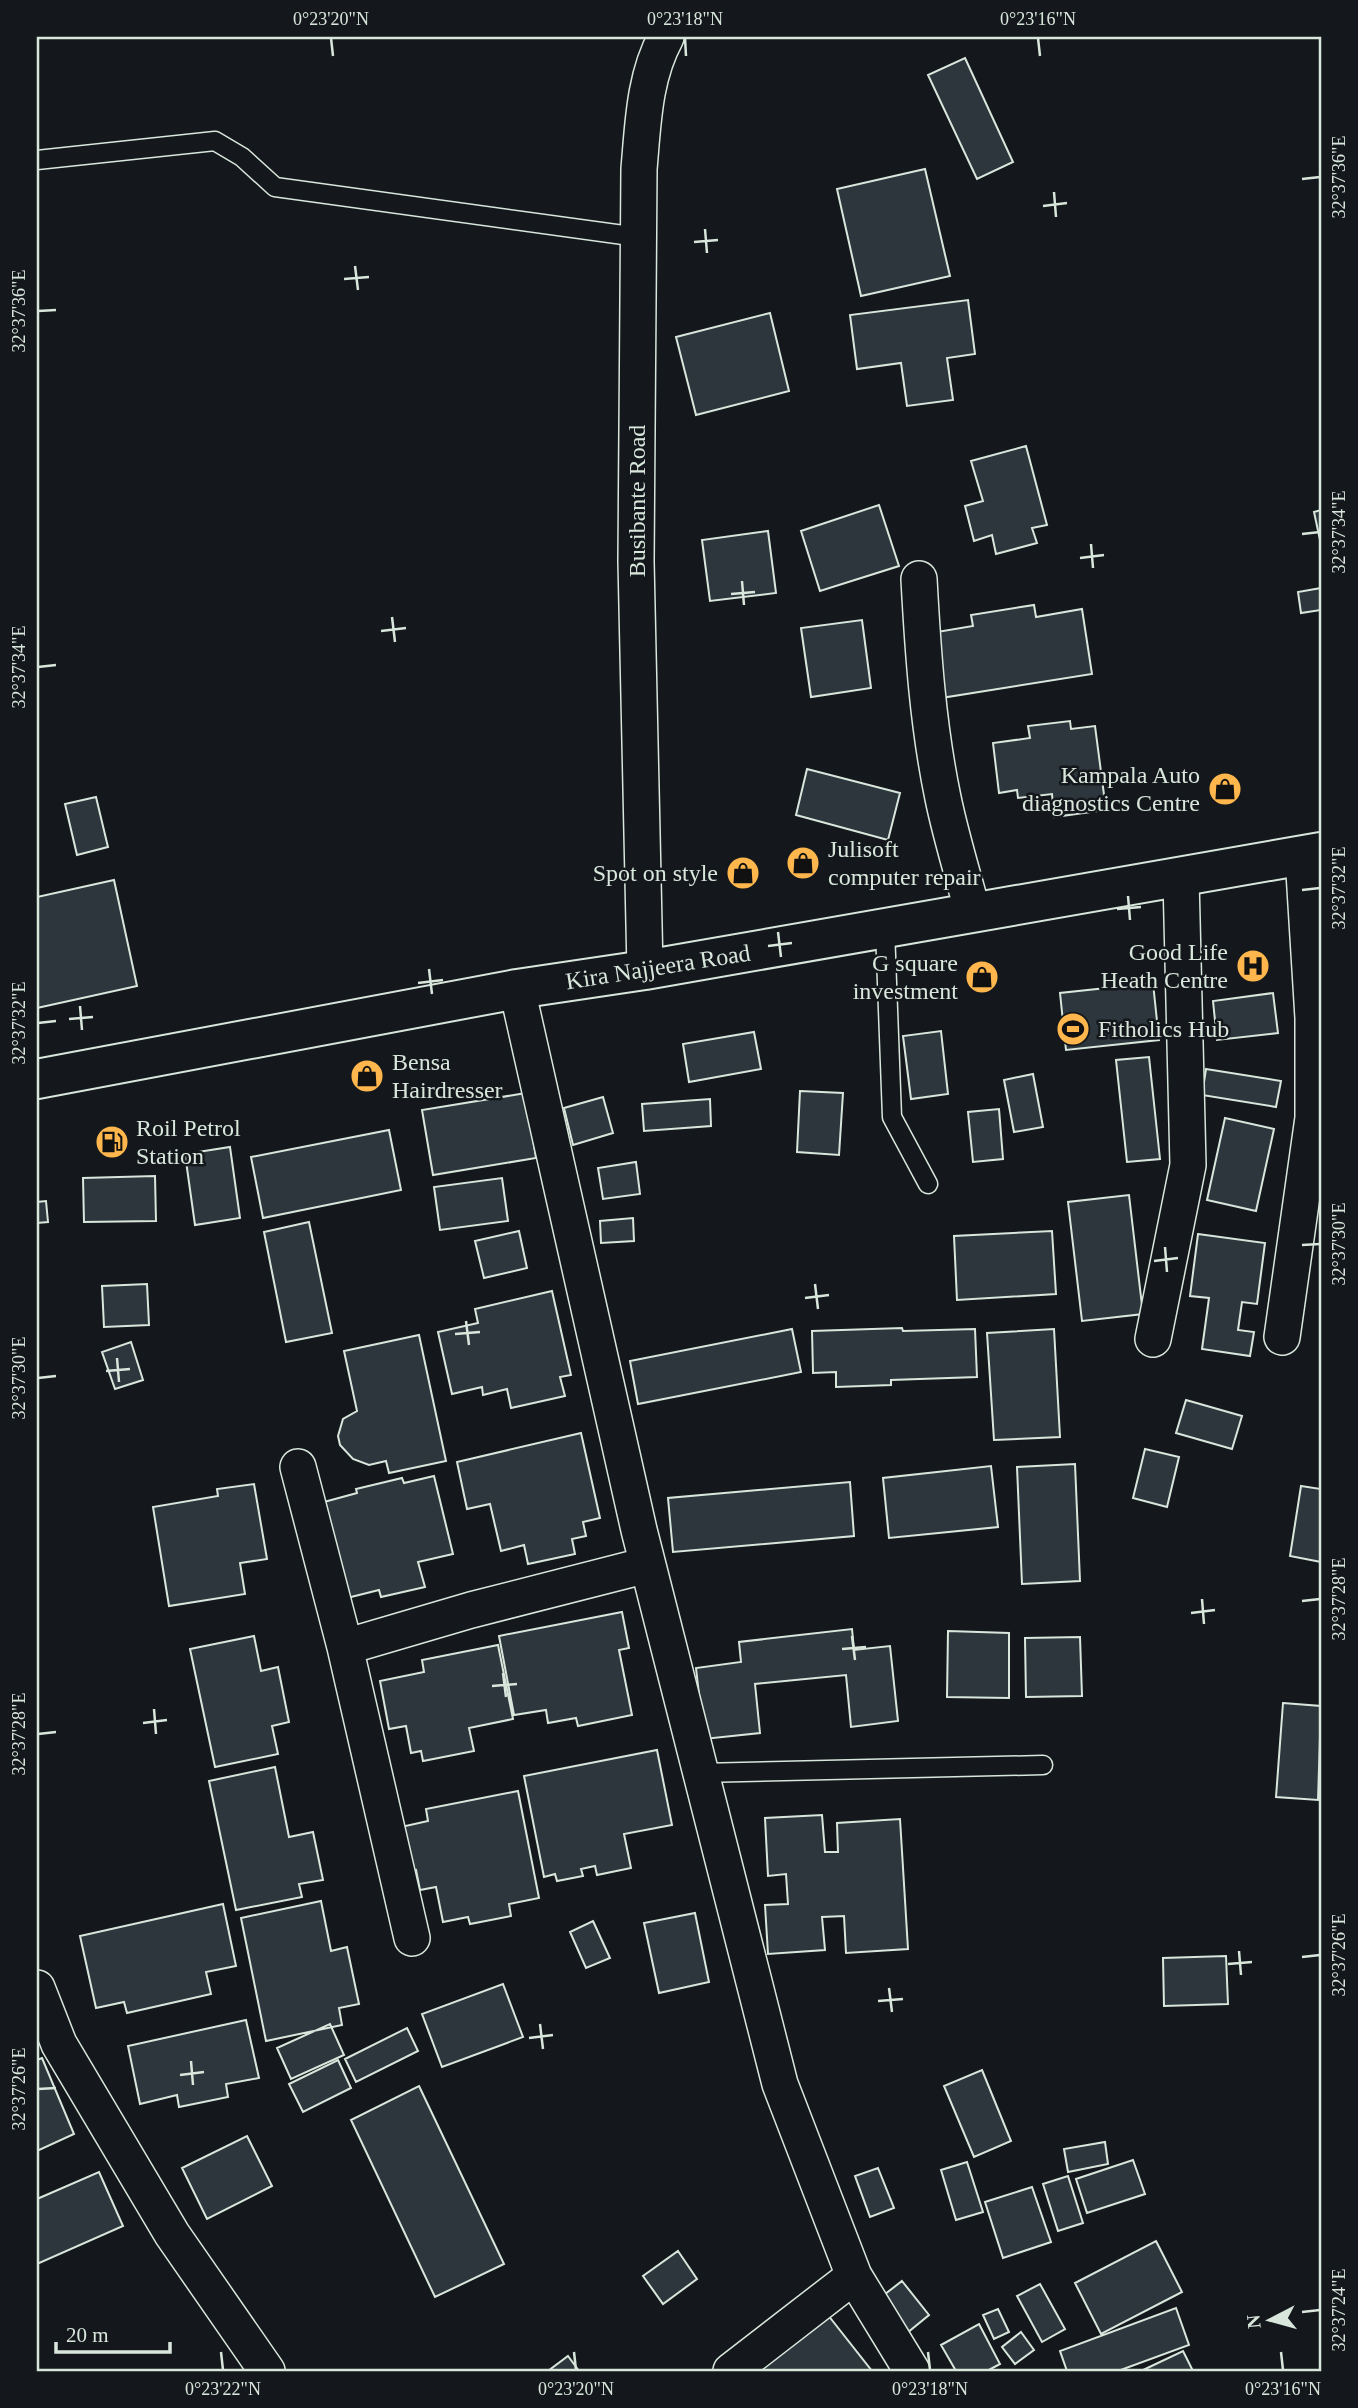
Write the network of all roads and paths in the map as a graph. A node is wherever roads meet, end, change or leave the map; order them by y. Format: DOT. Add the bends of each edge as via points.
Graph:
graph roads {
  1 [pos="666,37"];
  2 [pos="37,160"];
  3 [pos="638,237"];
  4 [pos="919,579"];
  5 [pos="1312,854"];
  6 [pos="1181,879"];
  7 [pos="973,913"];
  8 [pos="885,929"];
  9 [pos="645,970"];
  10 [pos="517,989"];
  11 [pos="37,1079"];
  12 [pos="928,1184"];
  13 [pos="1282,1337"];
  14 [pos="1153,1339"];
  15 [pos="298,1467"];
  16 [pos="648,1565"];
  17 [pos="345,1647"];
  18 [pos="1043,1765"];
  19 [pos="700,1773"];
  20 [pos="412,1938"];
  21 [pos="37,1988"];
  22 [pos="855,2276"];
  23 [pos="267,2371"];
  24 [pos="731,2371"];
  25 [pos="912,2371"];
  1 -- 3 [label="street, Busibante Road" via="654,58 645,105"];
  2 -- 3 [label="lane" via="215,141 242,157 275,187"];
  3 -- 9 [label="street, Busibante Road" via="636,561"];
  4 -- 7 [label="street" via="931,729"];
  5 -- 6 [label="main road, Kira Najjeera Road"];
  5 -- 13 [label="street" via="1312,1118"];
  6 -- 7 [label="main road, Kira Najjeera Road"];
  6 -- 14 [label="street" via="1188,1165"];
  7 -- 8 [label="main road, Kira Najjeera Road"];
  8 -- 9 [label="main road, Kira Najjeera Road"];
  8 -- 12 [label="lane" via="892,1117"];
  9 -- 10 [label="main road, Kira Najjeera Road"];
  10 -- 11 [label="main road, Kira Najjeera Road"];
  10 -- 16 [label="street"];
  15 -- 17 [label="street"];
  16 -- 17 [label="street"];
  16 -- 19 [label="street"];
  17 -- 20 [label="street"];
  18 -- 19 [label="lane"];
  19 -- 22 [label="street" via="780,2084"];
  21 -- 23 [label="street" via="60,2044 172,2234"];
  22 -- 24 [label="street"];
  22 -- 25 [label="street"];
}
